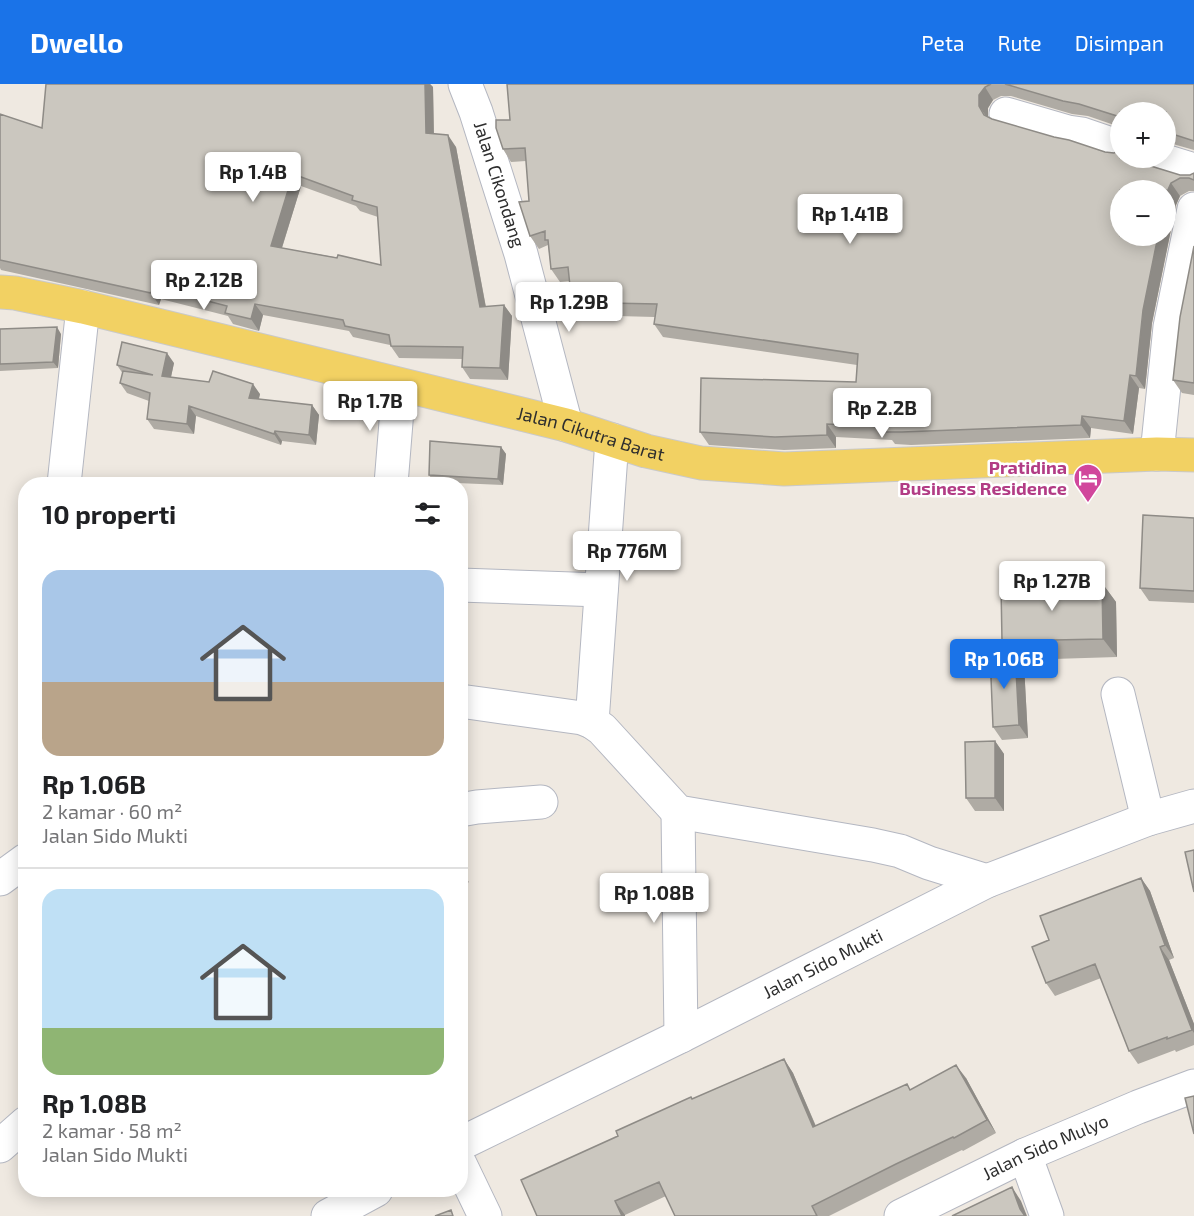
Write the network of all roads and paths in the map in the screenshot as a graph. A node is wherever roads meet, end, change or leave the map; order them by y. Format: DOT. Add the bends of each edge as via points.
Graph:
graph roads {
  1 [pos="465,84"];
  2 [pos="1006,114"];
  3 [pos="1110,144"];
  4 [pos="1176,164"];
  5 [pos="1194,170"];
  6 [pos="1194,209"];
  7 [pos="0,292"];
  8 [pos="83,307"];
  9 [pos="399,385"];
  10 [pos="566,425"];
  11 [pos="612,440"];
  12 [pos="1157,454"];
  13 [pos="1194,455"];
  14 [pos="65,477"];
  15 [pos="392,477"];
  16 [pos="468,585"];
  17 [pos="601,590"];
  18 [pos="1118,694"];
  19 [pos="468,702"];
  20 [pos="592,722"];
  21 [pos="541,802"];
  22 [pos="1194,806"];
  23 [pos="468,809"];
  24 [pos="678,812"];
  25 [pos="1148,819"];
  26 [pos="18,866"];
  27 [pos="0,879"];
  28 [pos="987,880"];
  29 [pos="681,1036"];
  30 [pos="1194,1086"];
  31 [pos="18,1130"];
  32 [pos="468,1140"];
  33 [pos="0,1146"];
  34 [pos="1025,1155"];
  35 [pos="468,1181"];
  36 [pos="363,1197"];
  37 [pos="328,1216"];
  38 [pos="485,1216"];
  39 [pos="901,1216"];
  40 [pos="1047,1216"];
  1 -- 10 [label="street, Jalan Cikondang" via="521,254"];
  2 -- 3 [label="street"];
  4 -- 5 [label="street"];
  6 -- 12 [label="street" via="1170,327"];
  7 -- 8 [label="main road, Jalan Cikutra Barat"];
  8 -- 9 [label="main road, Jalan Cikutra Barat"];
  8 -- 14 [label="street"];
  9 -- 10 [label="main road, Jalan Cikutra Barat"];
  9 -- 15 [label="street"];
  10 -- 11 [label="main road, Jalan Cikutra Barat"];
  11 -- 12 [label="main road, Jalan Cikutra Barat" via="701,463 784,468"];
  11 -- 17 [label="street"];
  12 -- 13 [label="main road, Jalan Cikutra Barat"];
  16 -- 17 [label="street"];
  17 -- 20 [label="street"];
  18 -- 25 [label="street"];
  19 -- 20 [label="street"];
  20 -- 24 [label="street"];
  21 -- 23 [label="street"];
  22 -- 25 [label="street, Jalan Sido Mukti"];
  24 -- 28 [label="street" via="873,845"];
  24 -- 29 [label="street"];
  25 -- 28 [label="street, Jalan Sido Mukti"];
  26 -- 27 [label="street"];
  28 -- 29 [label="street, Jalan Sido Mukti"];
  29 -- 32 [label="street, Jalan Sido Mukti"];
  30 -- 34 [label="street, Jalan Sido Mulyo"];
  31 -- 33 [label="street"];
  34 -- 39 [label="street, Jalan Sido Mulyo"];
  34 -- 40 [label="street"];
  35 -- 38 [label="street"];
  36 -- 37 [label="street"];
}
